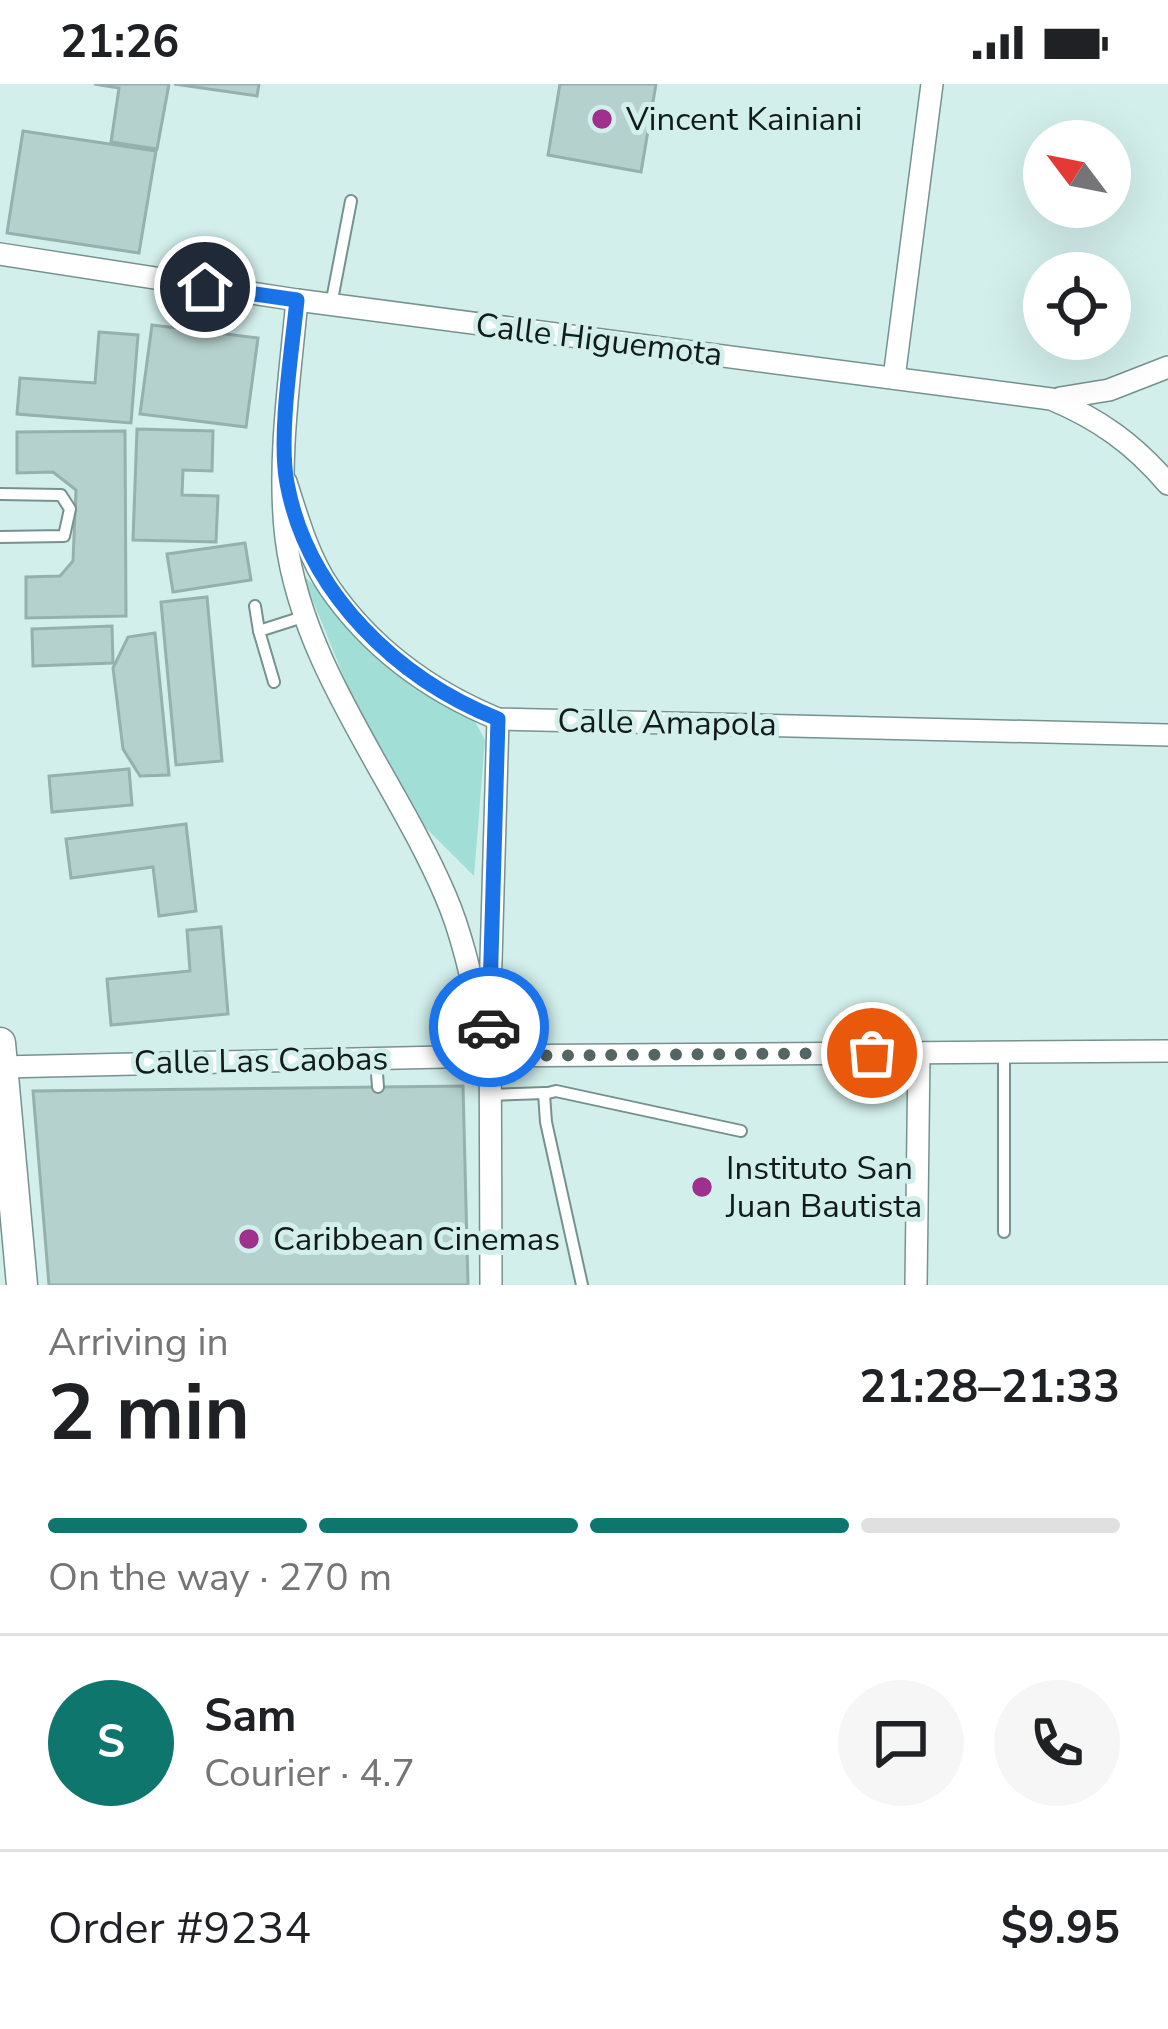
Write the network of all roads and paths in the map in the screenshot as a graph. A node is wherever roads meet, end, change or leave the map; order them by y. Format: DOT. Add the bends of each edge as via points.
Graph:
graph roads {
  1 [pos="932,84"];
  2 [pos="351,201"];
  3 [pos="7,259"];
  4 [pos="297,300"];
  5 [pos="332,305"];
  6 [pos="1168,367"];
  7 [pos="894,378"];
  8 [pos="1051,399"];
  9 [pos="1162,477"];
  10 [pos="286,482"];
  11 [pos="0,494"];
  12 [pos="0,537"];
  13 [pos="255,606"];
  14 [pos="306,616"];
  15 [pos="260,631"];
  16 [pos="274,682"];
  17 [pos="498,719"];
  18 [pos="1168,735"];
  19 [pos="1168,1051"];
  20 [pos="1004,1052"];
  21 [pos="920,1053"];
  22 [pos="1,1054"];
  23 [pos="489,1056"];
  24 [pos="376,1058"];
  25 [pos="378,1087"];
  26 [pos="545,1094"];
  27 [pos="489,1095"];
  28 [pos="741,1131"];
  29 [pos="1004,1232"];
  30 [pos="22,1285"];
  31 [pos="491,1285"];
  32 [pos="582,1285"];
  33 [pos="916,1285"];
  1 -- 7 [label="street"];
  2 -- 5 [label="lane"];
  3 -- 4 [label="street, Calle Higuemota"];
  4 -- 5 [label="street, Calle Higuemota"];
  4 -- 10 [label="street"];
  5 -- 7 [label="street, Calle Higuemota"];
  6 -- 8 [label="street" via="1109,390"];
  7 -- 8 [label="street, Calle Higuemota"];
  8 -- 9 [label="street, Calle Higuemota" via="1092,416"];
  10 -- 14 [label="street" via="286,537"];
  10 -- 17 [label="street, Calle Amapola" via="327,584 363,628 410,672"];
  11 -- 12 [label="lane" via="61,494 70,509 64,536"];
  13 -- 15 [label="lane"];
  14 -- 15 [label="lane"];
  14 -- 23 [label="street" via="446,898"];
  15 -- 16 [label="lane"];
  17 -- 18 [label="street, Calle Amapola"];
  17 -- 23 [label="street"];
  19 -- 20 [label="street, Calle Las Caobas"];
  20 -- 21 [label="street, Calle Las Caobas"];
  20 -- 29 [label="lane"];
  21 -- 23 [label="street, Calle Las Caobas"];
  21 -- 33 [label="street"];
  22 -- 24 [label="street, Calle Las Caobas"];
  22 -- 30 [label="main road"];
  23 -- 24 [label="street, Calle Las Caobas"];
  23 -- 27 [label="street"];
  24 -- 25 [label="lane"];
  26 -- 27 [label="lane"];
  26 -- 28 [label="lane"];
  26 -- 32 [label="lane"];
  27 -- 31 [label="street"];
}
